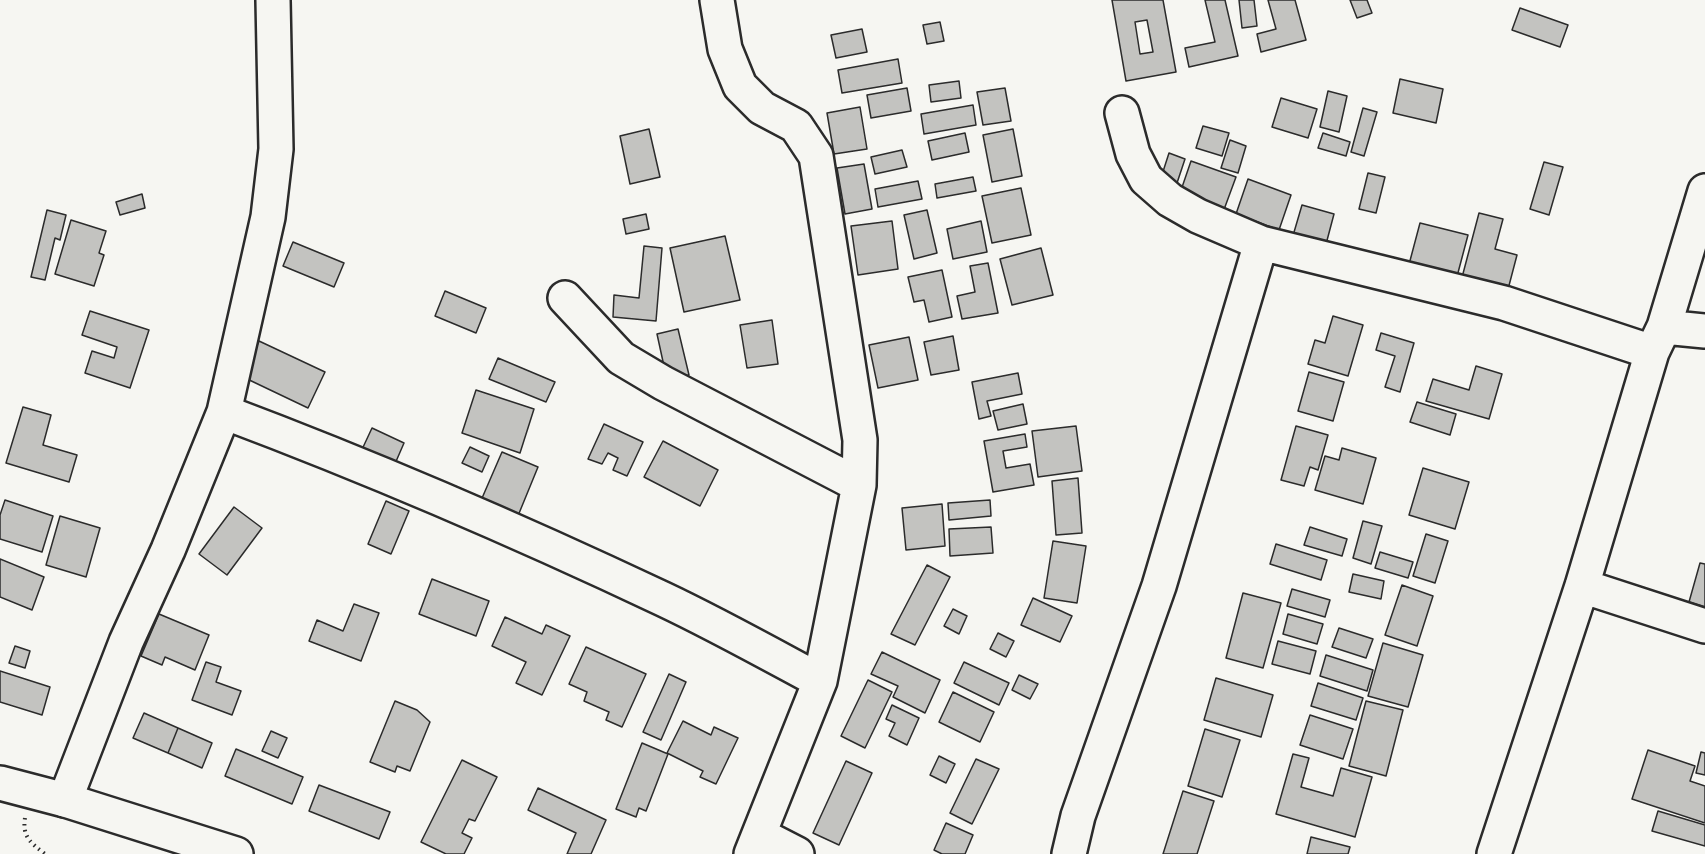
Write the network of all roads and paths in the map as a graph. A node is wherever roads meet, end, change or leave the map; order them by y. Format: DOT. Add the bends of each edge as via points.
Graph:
graph roads {
  1 [pos="273,0"];
  2 [pos="717,0"];
  3 [pos="1122,113"];
  4 [pos="1705,191"];
  5 [pos="1261,243"];
  6 [pos="565,298"];
  7 [pos="1705,331"];
  8 [pos="1658,340"];
  9 [pos="224,412"];
  10 [pos="859,485"];
  11 [pos="1582,586"];
  12 [pos="1705,627"];
  13 [pos="820,681"];
  14 [pos="0,783"];
  15 [pos="50,796"];
  16 [pos="756,845"];
  17 [pos="45,854"];
  18 [pos="236,854"];
  19 [pos="797,854"];
  20 [pos="1070,854"];
  21 [pos="1494,854"];
  1 -- 9 [label="street" via="276,149 268,217"];
  2 -- 10 [label="street" via="725,49 740,86 762,108 796,126 816,156 860,440"];
  3 -- 5 [label="street" via="1146,179 1170,200 1198,216"];
  4 -- 8 [label="street"];
  5 -- 8 [label="street"];
  5 -- 20 [label="street" via="1159,586 1078,816"];
  6 -- 10 [label="street" via="621,358"];
  7 -- 8 [label="street"];
  8 -- 11 [label="street"];
  9 -- 13 [label="street" via="354,461 496,523 665,600"];
  9 -- 15 [label="street" via="168,550"];
  10 -- 13 [label="street"];
  11 -- 12 [label="street"];
  11 -- 21 [label="street"];
  13 -- 16 [label="street"];
  14 -- 15 [label="street"];
  15 -- 17 [label="path" via="24,831 28,841"];
  15 -- 18 [label="street"];
  16 -- 19 [label="street"];
}
